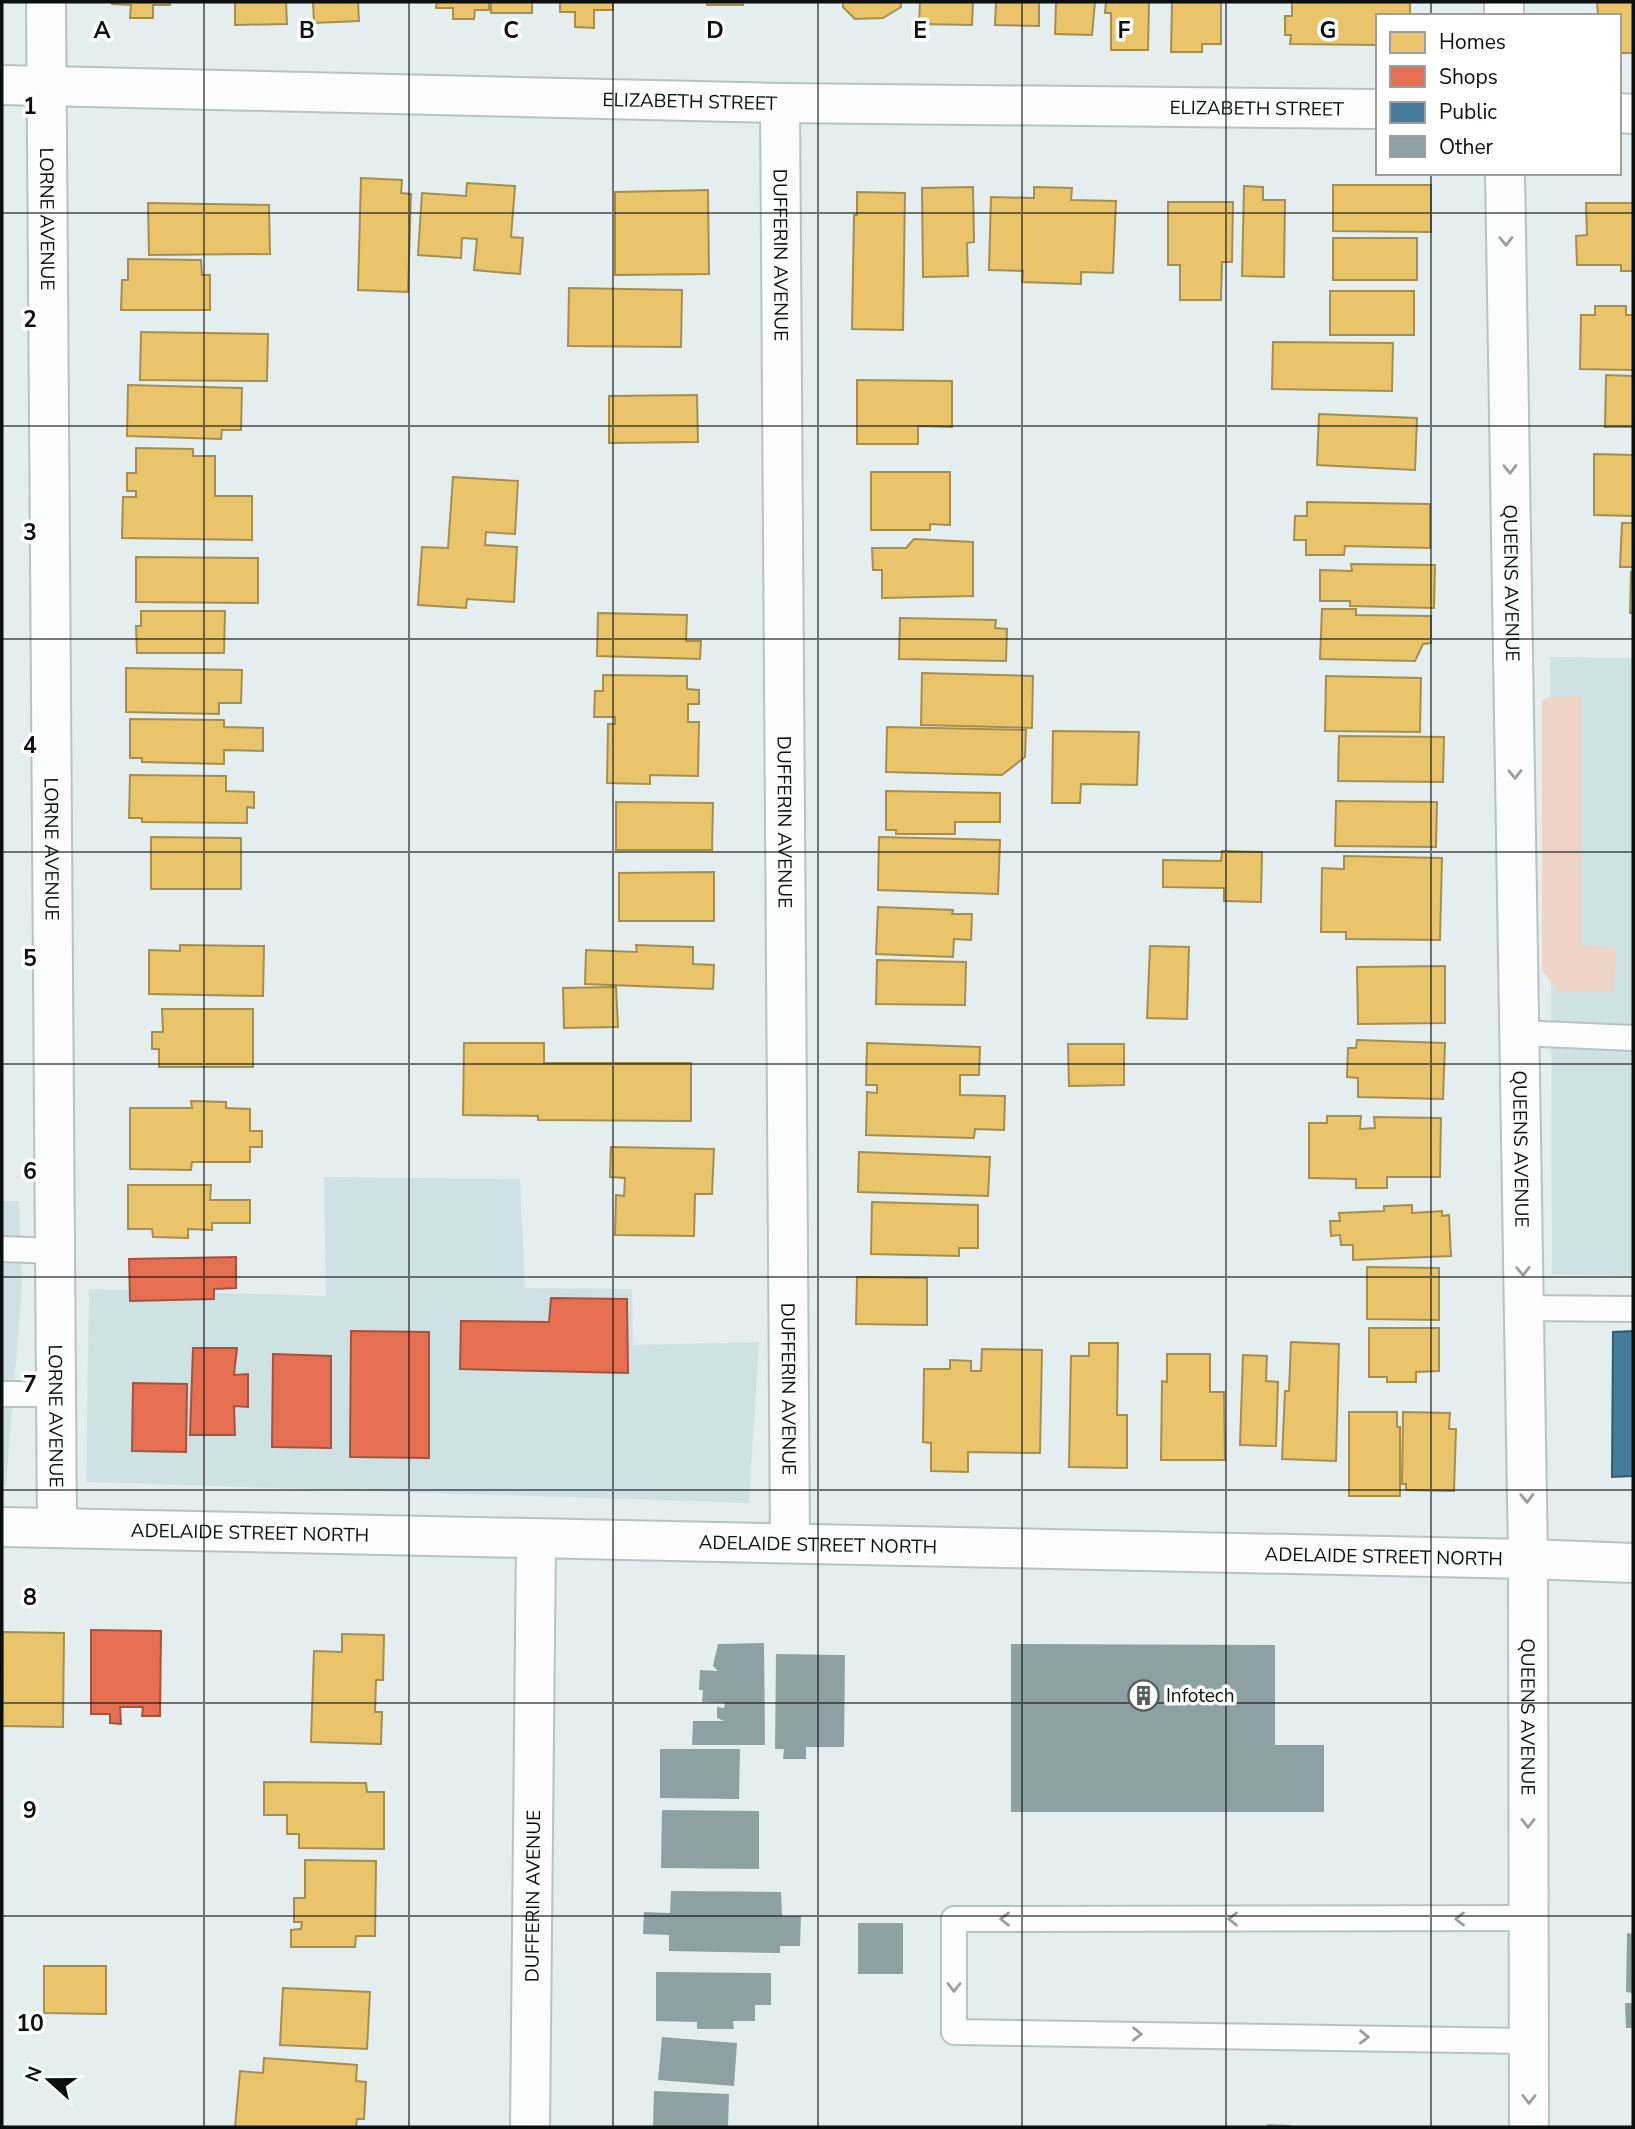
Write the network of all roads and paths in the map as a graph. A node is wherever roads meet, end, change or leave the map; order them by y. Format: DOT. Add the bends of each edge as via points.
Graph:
graph roads {
  1 [pos="46,2"];
  2 [pos="2,85"];
  3 [pos="47,86"];
  4 [pos="780,103"];
  5 [pos="1376,109"];
  6 [pos="1505,175"];
  7 [pos="1520,1032"];
  8 [pos="1633,1038"];
  9 [pos="2,1249"];
  10 [pos="55,1251"];
  11 [pos="1524,1308"];
  12 [pos="1633,1309"];
  13 [pos="2,1394"];
  14 [pos="56,1394"];
  15 [pos="2,1527"];
  16 [pos="57,1528"];
  17 [pos="536,1539"];
  18 [pos="790,1542"];
  19 [pos="1528,1559"];
  20 [pos="1633,1563"];
  21 [pos="1529,1919"];
  22 [pos="1529,2040"];
  23 [pos="530,2127"];
  24 [pos="1529,2127"];
  1 -- 3 [label="street, LORNE AVENUE"];
  2 -- 3 [label="street, ELIZABETH STREET"];
  3 -- 4 [label="street, ELIZABETH STREET"];
  3 -- 10 [label="street, LORNE AVENUE"];
  4 -- 5 [label="street, ELIZABETH STREET"];
  4 -- 18 [label="street, DUFFERIN AVENUE"];
  6 -- 7 [label="street, QUEENS AVENUE, one-way"];
  7 -- 8 [label="lane"];
  7 -- 11 [label="street, QUEENS AVENUE, one-way"];
  9 -- 10 [label="lane"];
  10 -- 14 [label="street, LORNE AVENUE"];
  11 -- 12 [label="lane"];
  11 -- 19 [label="street, QUEENS AVENUE, one-way"];
  13 -- 14 [label="lane"];
  14 -- 16 [label="street, LORNE AVENUE"];
  15 -- 16 [label="street, ADELAIDE STREET NORTH"];
  16 -- 17 [label="street, ADELAIDE STREET NORTH"];
  17 -- 18 [label="street, ADELAIDE STREET NORTH"];
  17 -- 23 [label="street, DUFFERIN AVENUE"];
  18 -- 19 [label="street, ADELAIDE STREET NORTH"];
  19 -- 20 [label="street, ADELAIDE STREET NORTH"];
  19 -- 21 [label="street, QUEENS AVENUE, one-way"];
  21 -- 22 [label="street, QUEENS AVENUE"];
  21 -- 22 [label="lane, one-way" via="954,1919 954,2032"];
  22 -- 24 [label="street, QUEENS AVENUE, one-way"];
}
